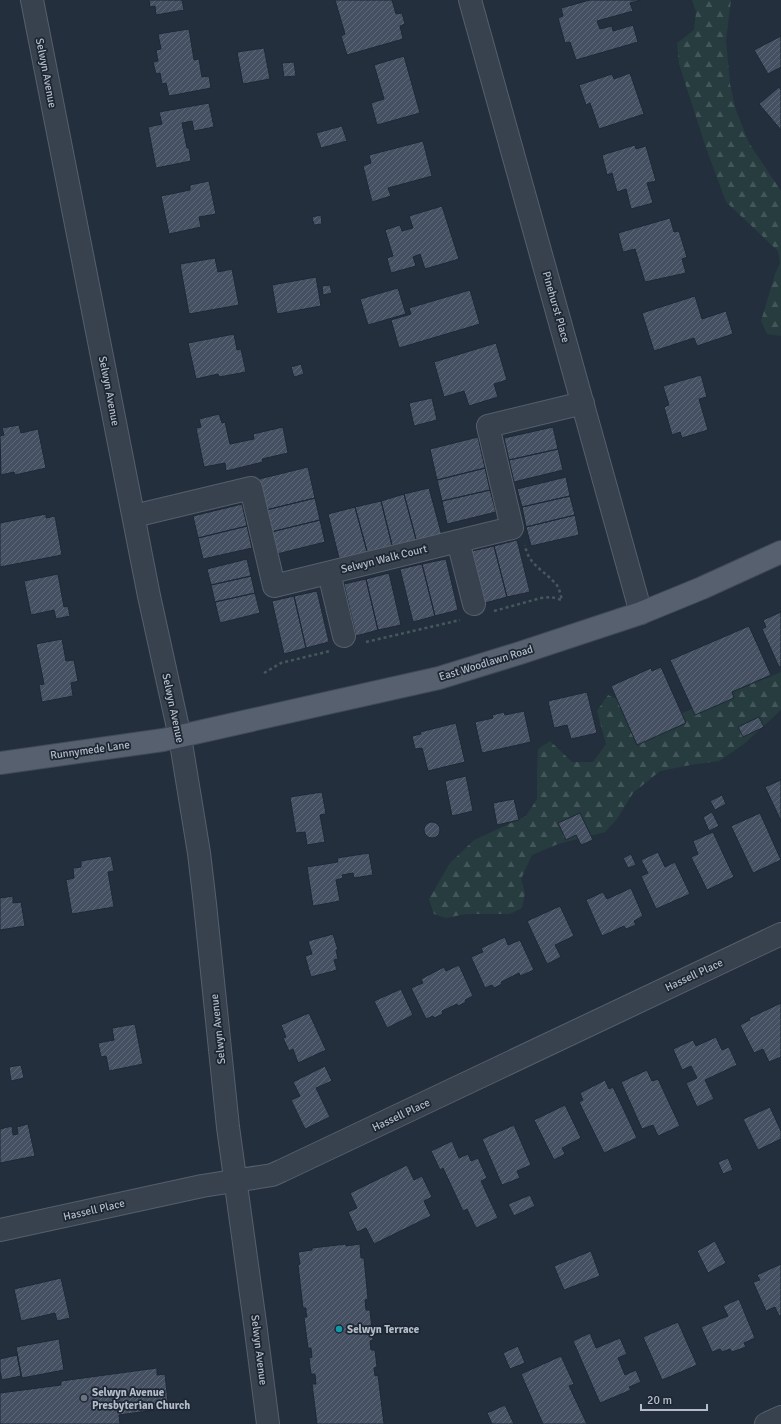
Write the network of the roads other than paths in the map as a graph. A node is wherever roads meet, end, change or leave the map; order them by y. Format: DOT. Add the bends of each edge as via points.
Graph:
graph roads {
  1 [pos="32,0"];
  2 [pos="470,0"];
  3 [pos="583,403"];
  4 [pos="134,516"];
  5 [pos="458,541"];
  6 [pos="781,552"];
  7 [pos="329,573"];
  8 [pos="476,612"];
  9 [pos="641,613"];
  10 [pos="345,643"];
  11 [pos="180,737"];
  12 [pos="0,763"];
  13 [pos="781,934"];
  14 [pos="235,1181"];
  15 [pos="0,1230"];
  16 [pos="781,1418"];
  17 [pos="268,1424"];
  18 [pos="766,1424"];
  1 -- 4 [label="street, Selwyn Avenue"];
  2 -- 3 [label="street, Pinehurst Place"];
  3 -- 5 [label="street, Selwyn Walk Court" via="488,426 512,528"];
  3 -- 9 [label="street, Pinehurst Place"];
  4 -- 7 [label="street, Selwyn Walk Court" via="251,488 274,586"];
  4 -- 11 [label="street, Selwyn Avenue"];
  5 -- 7 [label="street, Selwyn Walk Court"];
  5 -- 8 [label="street"];
  6 -- 9 [label="main road, East Woodlawn Road"];
  7 -- 10 [label="street"];
  9 -- 11 [label="main road, East Woodlawn Road" via="439,678"];
  11 -- 12 [label="main road, Runnymede Lane"];
  11 -- 14 [label="street, Selwyn Avenue" via="209,932"];
  13 -- 14 [label="street, Hassell Place" via="295,1165 272,1175"];
  14 -- 15 [label="street, Hassell Place"];
  14 -- 17 [label="street, Selwyn Avenue"];
  16 -- 18 [label="street"];
}
